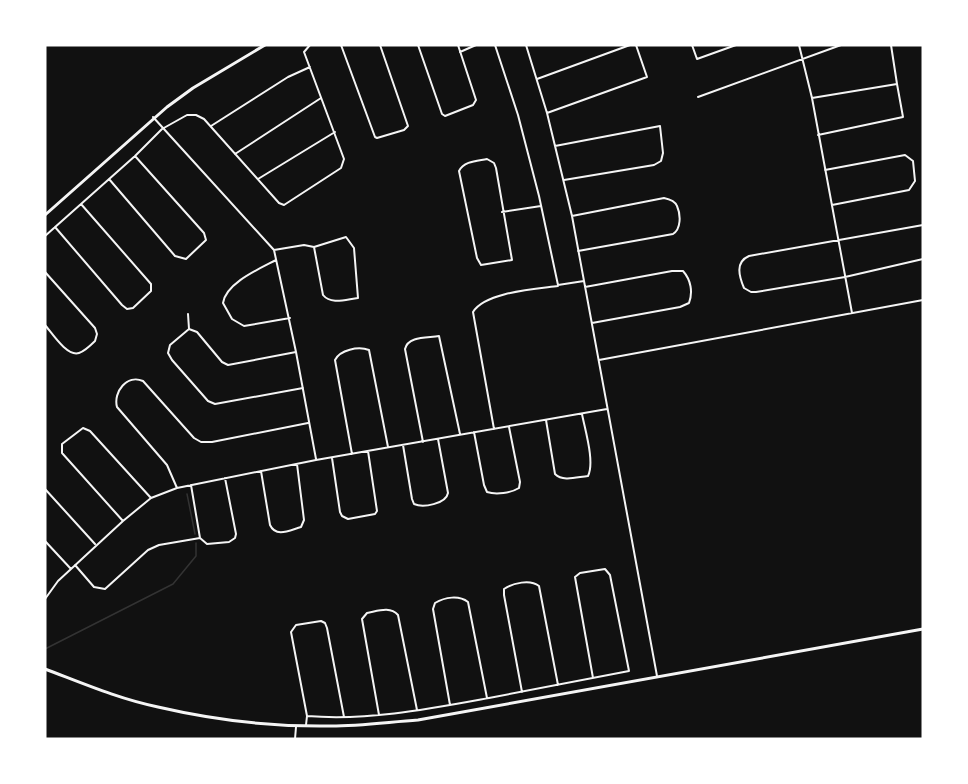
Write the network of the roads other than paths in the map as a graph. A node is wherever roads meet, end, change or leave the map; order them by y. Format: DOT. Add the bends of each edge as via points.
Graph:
graph roads {
  1 [pos="265,45"];
  2 [pos="310,45"];
  3 [pos="341,45"];
  4 [pos="380,45"];
  5 [pos="418,45"];
  6 [pos="458,45"];
  7 [pos="476,45"];
  8 [pos="495,45"];
  9 [pos="526,45"];
  10 [pos="630,45"];
  11 [pos="636,45"];
  12 [pos="692,45"];
  13 [pos="736,45"];
  14 [pos="799,45"];
  15 [pos="841,45"];
  16 [pos="891,45"];
  17 [pos="460,52"];
  18 [pos="804,59"];
  19 [pos="310,67"];
  20 [pos="537,79"];
  21 [pos="897,84"];
  22 [pos="321,97"];
  23 [pos="698,98"];
  24 [pos="812,98"];
  25 [pos="547,113"];
  26 [pos="153,117"];
  27 [pos="211,126"];
  28 [pos="162,129"];
  29 [pos="335,132"];
  30 [pos="818,135"];
  31 [pos="555,146"];
  32 [pos="235,154"];
  33 [pos="135,156"];
  34 [pos="825,170"];
  35 [pos="109,179"];
  36 [pos="258,179"];
  37 [pos="563,180"];
  38 [pos="81,204"];
  39 [pos="831,205"];
  40 [pos="541,206"];
  41 [pos="502,212"];
  42 [pos="45,215"];
  43 [pos="572,216"];
  44 [pos="923,225"];
  45 [pos="55,227"];
  46 [pos="45,236"];
  47 [pos="838,240"];
  48 [pos="314,247"];
  49 [pos="274,250"];
  50 [pos="578,251"];
  51 [pos="923,259"];
  52 [pos="276,260"];
  53 [pos="45,272"];
  54 [pos="845,277"];
  55 [pos="584,281"];
  56 [pos="558,285"];
  57 [pos="585,287"];
  58 [pos="923,300"];
  59 [pos="188,314"];
  60 [pos="852,314"];
  61 [pos="290,318"];
  62 [pos="592,323"];
  63 [pos="45,325"];
  64 [pos="189,329"];
  65 [pos="296,352"];
  66 [pos="599,360"];
  67 [pos="303,388"];
  68 [pos="608,409"];
  69 [pos="582,414"];
  70 [pos="546,420"];
  71 [pos="309,423"];
  72 [pos="509,426"];
  73 [pos="494,429"];
  74 [pos="474,432"];
  75 [pos="460,435"];
  76 [pos="438,439"];
  77 [pos="423,442"];
  78 [pos="403,445"];
  79 [pos="388,448"];
  80 [pos="368,451"];
  81 [pos="352,454"];
  82 [pos="332,458"];
  83 [pos="316,460"];
  84 [pos="297,464"];
  85 [pos="261,471"];
  86 [pos="225,478"];
  87 [pos="191,485"];
  88 [pos="177,488"];
  89 [pos="45,489"];
  90 [pos="152,498"];
  91 [pos="123,521"];
  92 [pos="200,538"];
  93 [pos="45,541"];
  94 [pos="96,545"];
  95 [pos="75,565"];
  96 [pos="71,569"];
  97 [pos="45,599"];
  98 [pos="923,628"];
  99 [pos="45,669"];
  100 [pos="657,677"];
  101 [pos="593,678"];
  102 [pos="558,685"];
  103 [pos="522,692"];
  104 [pos="487,698"];
  105 [pos="450,705"];
  106 [pos="417,710"];
  107 [pos="379,715"];
  108 [pos="307,716"];
  109 [pos="344,717"];
  110 [pos="296,726"];
  111 [pos="306,726"];
  112 [pos="295,739"];
  1 -- 26 [label="street"];
  2 -- 19 [label="street" via="304,52"];
  3 -- 4 [label="street" via="377,138 408,126"];
  5 -- 17 [label="street" via="446,116 476,101"];
  6 -- 17 [label="street"];
  7 -- 17 [label="street"];
  8 -- 40 [label="street"];
  9 -- 20 [label="street"];
  10 -- 20 [label="street"];
  11 -- 25 [label="street" via="647,77"];
  12 -- 13 [label="street" via="697,59"];
  14 -- 18 [label="street"];
  15 -- 18 [label="street"];
  16 -- 21 [label="street"];
  18 -- 23 [label="street"];
  18 -- 24 [label="street"];
  19 -- 22 [label="street"];
  19 -- 27 [label="street"];
  20 -- 25 [label="street"];
  21 -- 24 [label="street"];
  21 -- 30 [label="street" via="903,117"];
  22 -- 29 [label="street"];
  22 -- 32 [label="street"];
  24 -- 30 [label="street"];
  25 -- 31 [label="street"];
  26 -- 28 [label="street"];
  26 -- 42 [label="street"];
  27 -- 28 [label="street" via="191,114"];
  27 -- 32 [label="street"];
  28 -- 33 [label="street"];
  28 -- 49 [label="street"];
  29 -- 36 [label="street"];
  29 -- 36 [label="street" via="344,159 341,168 288,203 279,203"];
  30 -- 34 [label="street"];
  31 -- 37 [label="street"];
  31 -- 37 [label="street" via="660,126 663,153 654,165"];
  32 -- 36 [label="street"];
  33 -- 35 [label="street"];
  33 -- 35 [label="street" via="204,233 204,244 186,259 175,256"];
  34 -- 39 [label="street"];
  34 -- 39 [label="street" via="905,155 913,161 915,181 909,189"];
  35 -- 38 [label="street"];
  37 -- 43 [label="street"];
  38 -- 45 [label="street"];
  38 -- 45 [label="street" via="151,284 151,291 132,308 122,305"];
  39 -- 47 [label="street"];
  40 -- 41 [label="street"];
  40 -- 56 [label="street"];
  41 -- 41 [label="street" via="512,260 481,265 460,176 462,167 487,159 494,164"];
  43 -- 50 [label="street"];
  43 -- 50 [label="street" via="664,198 677,206 680,226 673,234"];
  44 -- 47 [label="street"];
  45 -- 46 [label="street"];
  47 -- 54 [label="street"];
  47 -- 54 [label="street" via="749,256 739,268 744,288 751,292"];
  48 -- 48 [label="street" via="326,299 358,298 354,248 346,237"];
  48 -- 49 [label="street"];
  49 -- 52 [label="street"];
  50 -- 55 [label="street"];
  51 -- 54 [label="street"];
  52 -- 61 [label="street"];
  52 -- 61 [label="street" via="240,280 223,303 232,319 244,326"];
  53 -- 63 [label="street" via="97,334 95,341 75,354"];
  54 -- 60 [label="street"];
  55 -- 56 [label="street"];
  55 -- 57 [label="street"];
  56 -- 73 [label="street" via="496,296 476,306 473,312"];
  57 -- 62 [label="street"];
  57 -- 62 [label="street" via="672,271 683,271 689,277 689,303"];
  58 -- 60 [label="street"];
  59 -- 64 [label="street"];
  60 -- 66 [label="street"];
  61 -- 65 [label="street"];
  62 -- 66 [label="street"];
  64 -- 65 [label="street" via="228,365"];
  64 -- 67 [label="street" via="170,345 169,357 211,403"];
  65 -- 67 [label="street"];
  66 -- 68 [label="street"];
  67 -- 71 [label="street"];
  68 -- 69 [label="street"];
  68 -- 100 [label="street"];
  69 -- 70 [label="street"];
  69 -- 70 [label="street" via="591,461 588,476 557,477"];
  70 -- 72 [label="street"];
  71 -- 83 [label="street"];
  71 -- 88 [label="street" via="201,442 143,381 129,381 118,391 117,407 166,465"];
  72 -- 73 [label="street"];
  72 -- 74 [label="street" via="519,488 494,494 484,485"];
  73 -- 74 [label="street"];
  74 -- 75 [label="street"];
  75 -- 76 [label="street"];
  75 -- 77 [label="street" via="439,336 411,340 405,349"];
  76 -- 77 [label="street"];
  76 -- 78 [label="street" via="447,498 443,502 414,504"];
  77 -- 78 [label="street"];
  78 -- 79 [label="street"];
  79 -- 80 [label="street"];
  79 -- 81 [label="street" via="369,350 364,348 342,352 335,360"];
  80 -- 81 [label="street"];
  80 -- 82 [label="street" via="375,514 348,519 342,516"];
  81 -- 82 [label="street"];
  82 -- 83 [label="street"];
  83 -- 84 [label="street"];
  84 -- 85 [label="street"];
  84 -- 85 [label="street" via="304,520 301,527 277,533 270,525"];
  85 -- 86 [label="street"];
  86 -- 87 [label="street"];
  86 -- 92 [label="street" via="235,538 211,544"];
  87 -- 88 [label="street"];
  87 -- 92 [label="street"];
  88 -- 90 [label="street"];
  89 -- 94 [label="street"];
  90 -- 91 [label="street"];
  90 -- 91 [label="street" via="90,431 83,428 73,434 60,450"];
  91 -- 94 [label="street"];
  92 -- 95 [label="street" via="148,550 105,589 94,587"];
  93 -- 96 [label="street"];
  94 -- 95 [label="street"];
  95 -- 96 [label="street"];
  96 -- 97 [label="street"];
  98 -- 100 [label="street"];
  99 -- 110 [label="street" via="158,707"];
  100 -- 111 [label="street" via="418,720"];
  101 -- 101 [label="street" via="575,577 605,569 610,575 629,671"];
  101 -- 102 [label="street"];
  102 -- 103 [label="street"];
  102 -- 103 [label="street" via="539,586 531,582 509,586 504,595"];
  103 -- 104 [label="street"];
  104 -- 105 [label="street"];
  104 -- 105 [label="street" via="468,602 459,597 440,600 433,609"];
  105 -- 106 [label="street"];
  106 -- 107 [label="street"];
  106 -- 107 [label="street" via="398,615 386,609 367,613 362,619"];
  107 -- 109 [label="street"];
  108 -- 109 [label="street"];
  108 -- 109 [label="street" via="291,632 296,625 321,621 327,628"];
  108 -- 111 [label="street"];
  110 -- 111 [label="street"];
  110 -- 112 [label="street"];
}
